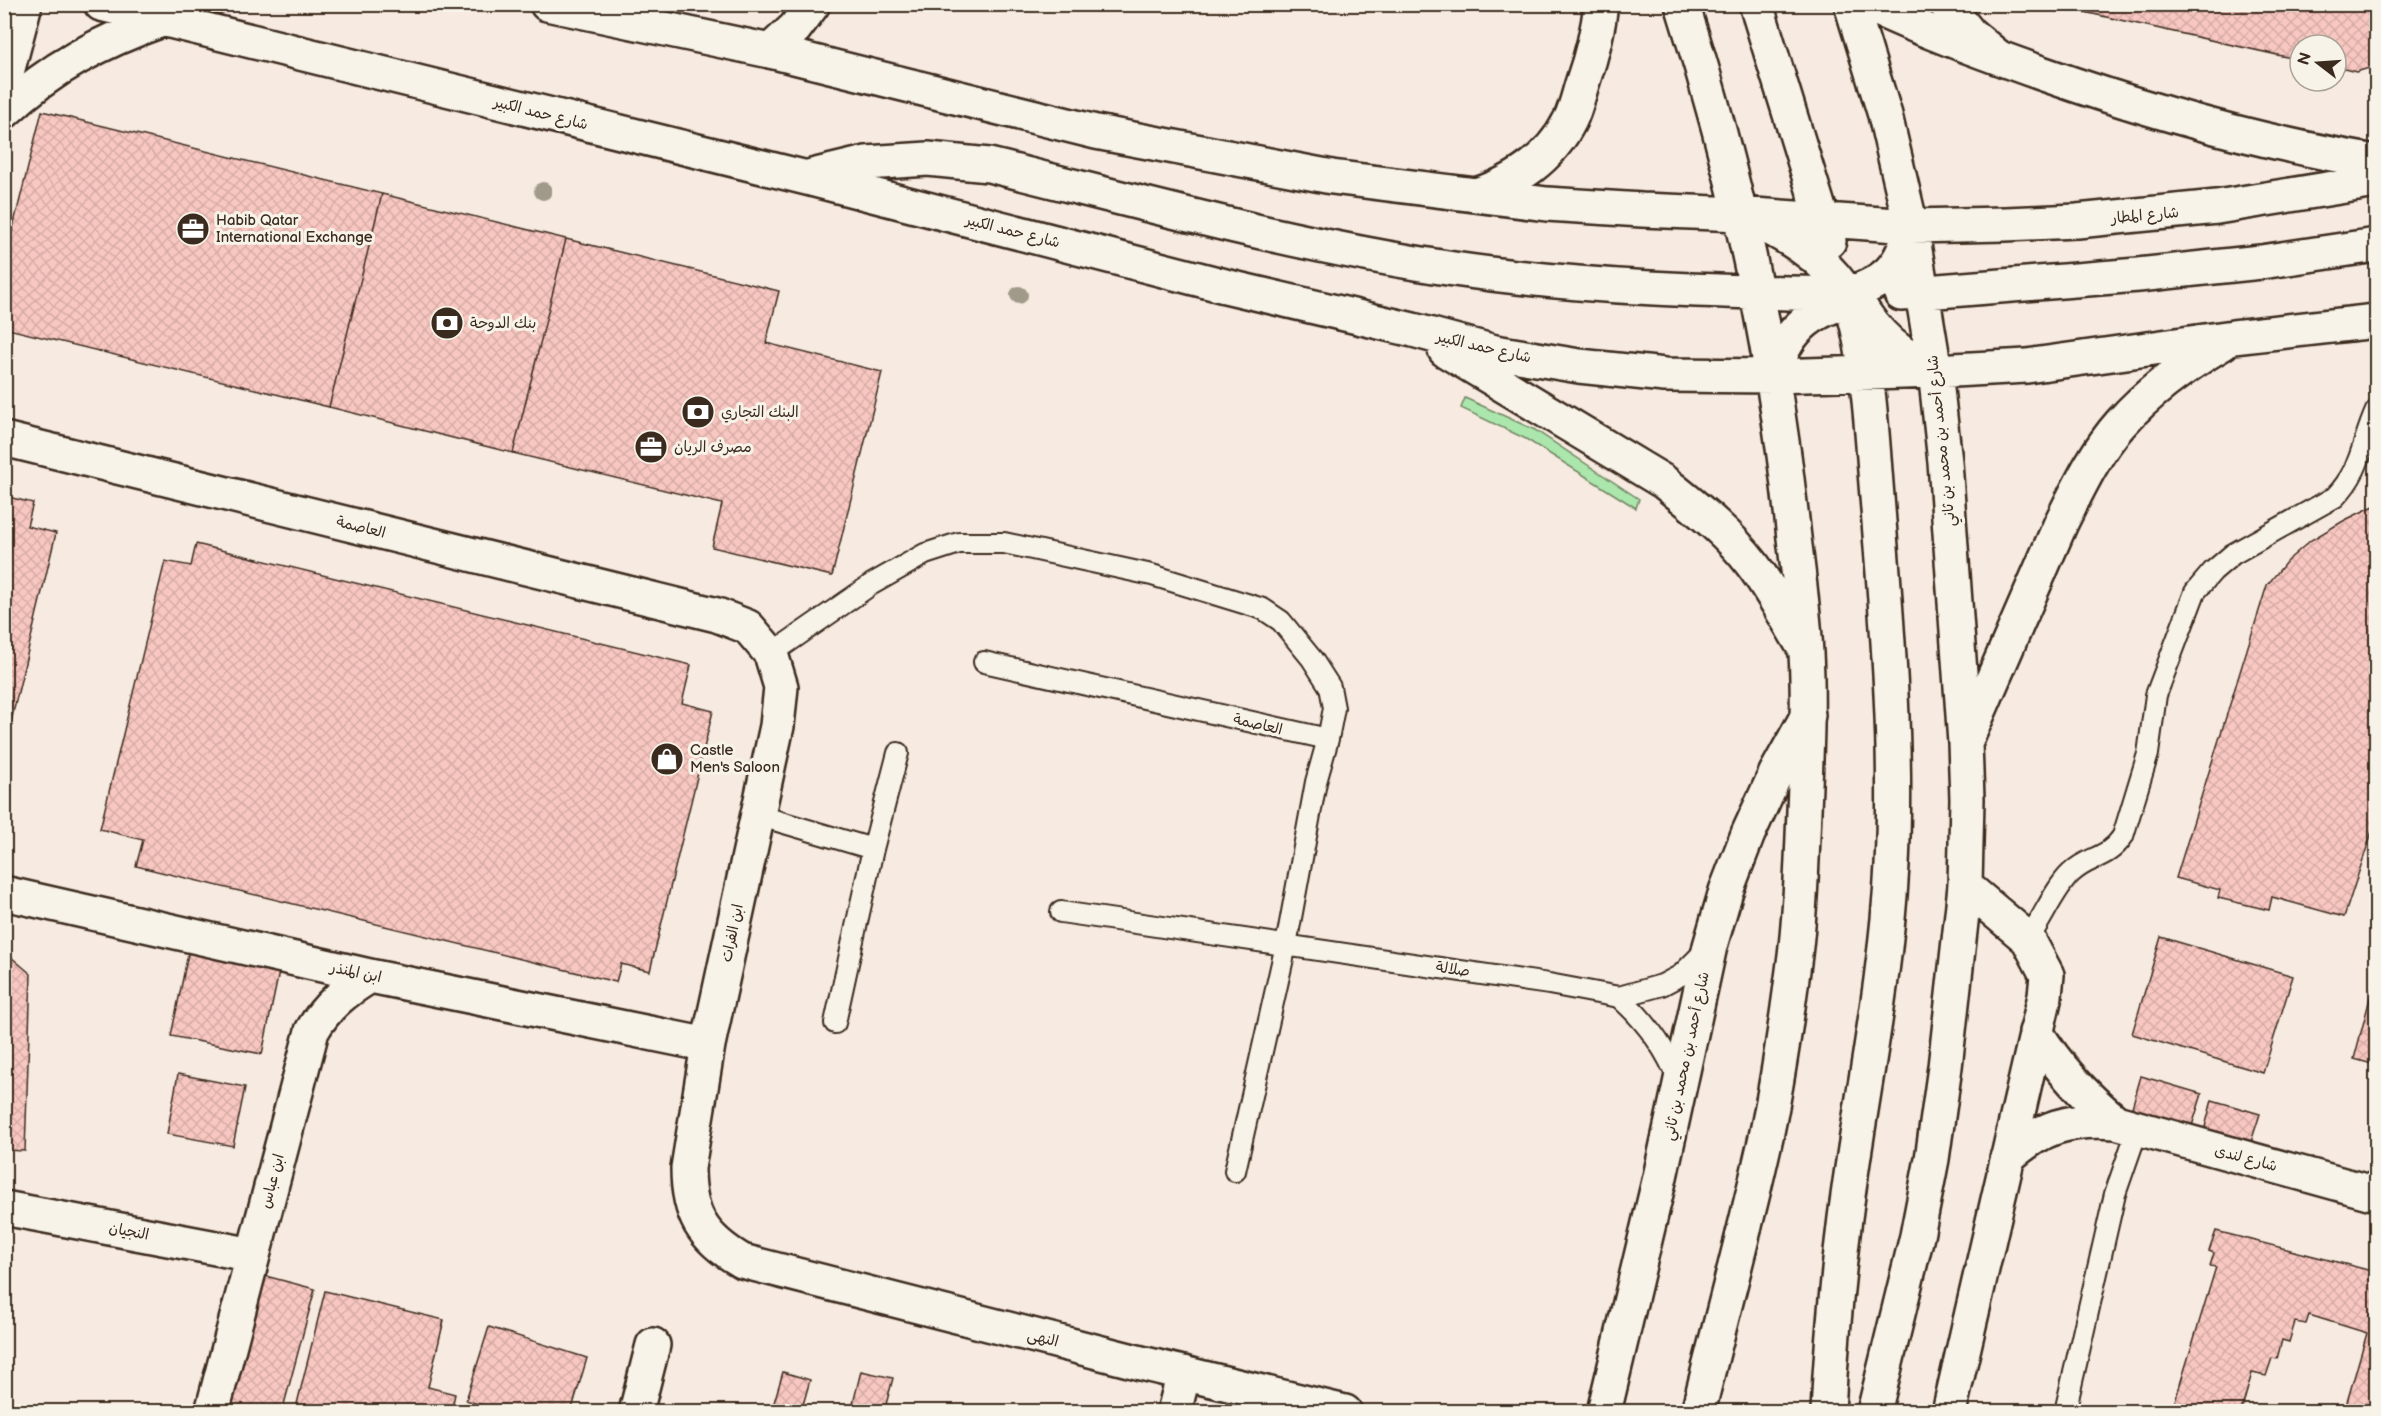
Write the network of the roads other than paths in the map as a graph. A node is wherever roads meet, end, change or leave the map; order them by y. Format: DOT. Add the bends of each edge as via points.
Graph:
graph roads {
  1 [pos="25,4"];
  2 [pos="100,4"];
  3 [pos="547,4"];
  4 [pos="813,4"];
  5 [pos="1601,4"];
  6 [pos="1682,4"];
  7 [pos="1756,4"];
  8 [pos="1851,4"];
  9 [pos="1867,4"];
  10 [pos="1946,4"];
  11 [pos="162,20"];
  12 [pos="770,51"];
  13 [pos="1999,58"];
  14 [pos="4,84"];
  15 [pos="4,112"];
  16 [pos="2376,162"];
  17 [pos="807,178"];
  18 [pos="2376,181"];
  19 [pos="1473,196"];
  20 [pos="1740,214"];
  21 [pos="1821,221"];
  22 [pos="1911,226"];
  23 [pos="2376,245"];
  24 [pos="1758,292"];
  25 [pos="1923,292"];
  26 [pos="1852,297"];
  27 [pos="2376,321"];
  28 [pos="1413,330"];
  29 [pos="2233,337"];
  30 [pos="1935,371"];
  31 [pos="1866,374"];
  32 [pos="1774,376"];
  33 [pos="2376,411"];
  34 [pos="4,439"];
  35 [pos="717,615"];
  36 [pos="1806,651"];
  37 [pos="771,654"];
  38 [pos="984,662"];
  39 [pos="1808,715"];
  40 [pos="1328,739"];
  41 [pos="1965,743"];
  42 [pos="898,753"];
  43 [pos="758,815"];
  44 [pos="873,849"];
  45 [pos="1965,886"];
  46 [pos="4,893"];
  47 [pos="1061,912"];
  48 [pos="2028,939"];
  49 [pos="1286,945"];
  50 [pos="1710,946"];
  51 [pos="370,976"];
  52 [pos="1619,997"];
  53 [pos="835,1023"];
  54 [pos="2036,1032"];
  55 [pos="708,1045"];
  56 [pos="1680,1086"];
  57 [pos="2127,1125"];
  58 [pos="2007,1158"];
  59 [pos="1235,1171"];
  60 [pos="2376,1194"];
  61 [pos="4,1208"];
  62 [pos="253,1254"];
  63 [pos="742,1261"];
  64 [pos="653,1345"];
  65 [pos="1184,1373"];
  66 [pos="1603,1410"];
  67 [pos="212,1412"];
  68 [pos="636,1412"];
  69 [pos="1174,1412"];
  70 [pos="1345,1412"];
  71 [pos="1698,1412"];
  72 [pos="1828,1412"];
  73 [pos="1874,1412"];
  74 [pos="1949,1412"];
  75 [pos="2065,1412"];
  1 -- 14 [label="main road"];
  2 -- 11 [label="main road, شارع حمد الكبير"];
  3 -- 12 [label="main road"];
  4 -- 12 [label="main road"];
  5 -- 19 [label="main road" via="1593,50 1562,134 1523,173"];
  6 -- 20 [label="main road"];
  7 -- 21 [label="main road"];
  8 -- 22 [label="main road, شارع أحمد بن محمد بن ثاني" via="1885,115"];
  9 -- 13 [label="main road"];
  10 -- 13 [label="main road" via="1970,34"];
  11 -- 15 [label="main road" via="86,51 51,73"];
  11 -- 17 [label="main road, شارع حمد الكبير"];
  12 -- 19 [label="main road" via="1096,132 1321,175"];
  13 -- 16 [label="main road" via="2128,104 2229,132"];
  17 -- 24 [label="main road" via="866,163 907,160 989,165 1353,252 1453,269 1554,282"];
  17 -- 28 [label="main road, شارع حمد الكبير" via="1225,286"];
  18 -- 22 [label="main road, شارع المطار" via="2147,215"];
  19 -- 20 [label="main road" via="1630,210"];
  20 -- 21 [label="main road"];
  20 -- 24 [label="main road"];
  20 -- 26 [label="main road" via="1799,244"];
  21 -- 22 [label="main road"];
  21 -- 26 [label="main road"];
  22 -- 25 [label="main road, شارع أحمد بن محمد بن ثاني"];
  22 -- 26 [label="main road" via="1904,253 1893,269"];
  23 -- 25 [label="main road" via="2138,275"];
  24 -- 26 [label="main road"];
  24 -- 32 [label="main road"];
  25 -- 26 [label="main road"];
  25 -- 30 [label="main road, شارع أحمد بن محمد بن ثاني"];
  26 -- 30 [label="main road" via="1890,343 1911,360"];
  26 -- 31 [label="main road"];
  26 -- 32 [label="main road" via="1804,322 1784,346"];
  27 -- 29 [label="main road"];
  28 -- 32 [label="main road, شارع حمد الكبير" via="1495,352 1579,366 1665,375"];
  28 -- 36 [label="main road" via="1664,482 1697,508 1752,564"];
  29 -- 30 [label="main road" via="2027,366"];
  29 -- 41 [label="main road" via="2158,388 2120,424 2104,446 2061,523"];
  30 -- 31 [label="main road, شارع حمد الكبير"];
  30 -- 41 [label="main road, شارع أحمد بن محمد بن ثاني"];
  31 -- 32 [label="main road, شارع حمد الكبير"];
  31 -- 72 [label="main road" via="1891,703 1892,866 1882,972 1845,1216"];
  32 -- 36 [label="main road"];
  33 -- 48 [label="lane" via="2357,468 2335,497 2234,554 2195,592 2156,694 2148,754 2123,836 2105,855 2070,874"];
  34 -- 35 [label="main road, العاصمة"];
  35 -- 37 [label="main road, ابن الفرات" via="748,627"];
  36 -- 39 [label="main road"];
  37 -- 40 [label="lane" via="872,584 925,554 959,543 1004,543 1152,575 1263,609 1281,621 1330,687 1334,708"];
  37 -- 43 [label="main road, ابن الفرات" via="781,687"];
  38 -- 40 [label="lane, العاصمة"];
  39 -- 50 [label="main road, شارع أحمد بن محمد بن ثاني" via="1748,834"];
  39 -- 71 [label="main road" via="1796,951 1781,1049 1762,1154"];
  40 -- 49 [label="lane" via="1316,782"];
  41 -- 45 [label="main road, شارع أحمد بن محمد بن ثاني"];
  42 -- 44 [label="lane"];
  43 -- 44 [label="lane"];
  43 -- 55 [label="main road, ابن الفرات"];
  44 -- 53 [label="lane"];
  45 -- 48 [label="main road"];
  45 -- 73 [label="main road, شارع أحمد بن محمد بن ثاني" via="1932,1159"];
  46 -- 51 [label="main road, ابن المنذر"];
  47 -- 49 [label="lane, صلالة"];
  48 -- 54 [label="main road" via="2047,975"];
  49 -- 52 [label="lane, صلالة"];
  49 -- 59 [label="lane"];
  50 -- 52 [label="lane, صلالة" via="1681,975 1662,985"];
  50 -- 56 [label="main road, شارع أحمد بن محمد بن ثاني"];
  51 -- 55 [label="main road, ابن المنذر"];
  51 -- 62 [label="main road, ابن عباس" via="335,999 312,1031"];
  52 -- 56 [label="lane" via="1652,1029"];
  54 -- 57 [label="main road, شارع لندى" via="2071,1082"];
  54 -- 58 [label="main road"];
  55 -- 63 [label="main road, ابن الفرات" via="688,1187 692,1206 705,1231"];
  56 -- 66 [label="main road, شارع أحمد بن محمد بن ثاني"];
  57 -- 58 [label="main road, شارع لندى" via="2090,1120 2064,1123 2043,1131"];
  57 -- 60 [label="main road, شارع لندى"];
  57 -- 75 [label="lane"];
  58 -- 74 [label="main road"];
  61 -- 62 [label="main road, النجيان"];
  62 -- 67 [label="main road, ابن عباس"];
  63 -- 65 [label="main road, النهى"];
  64 -- 68 [label="main road"];
  65 -- 69 [label="main road"];
  65 -- 70 [label="main road, النهى"];
}
